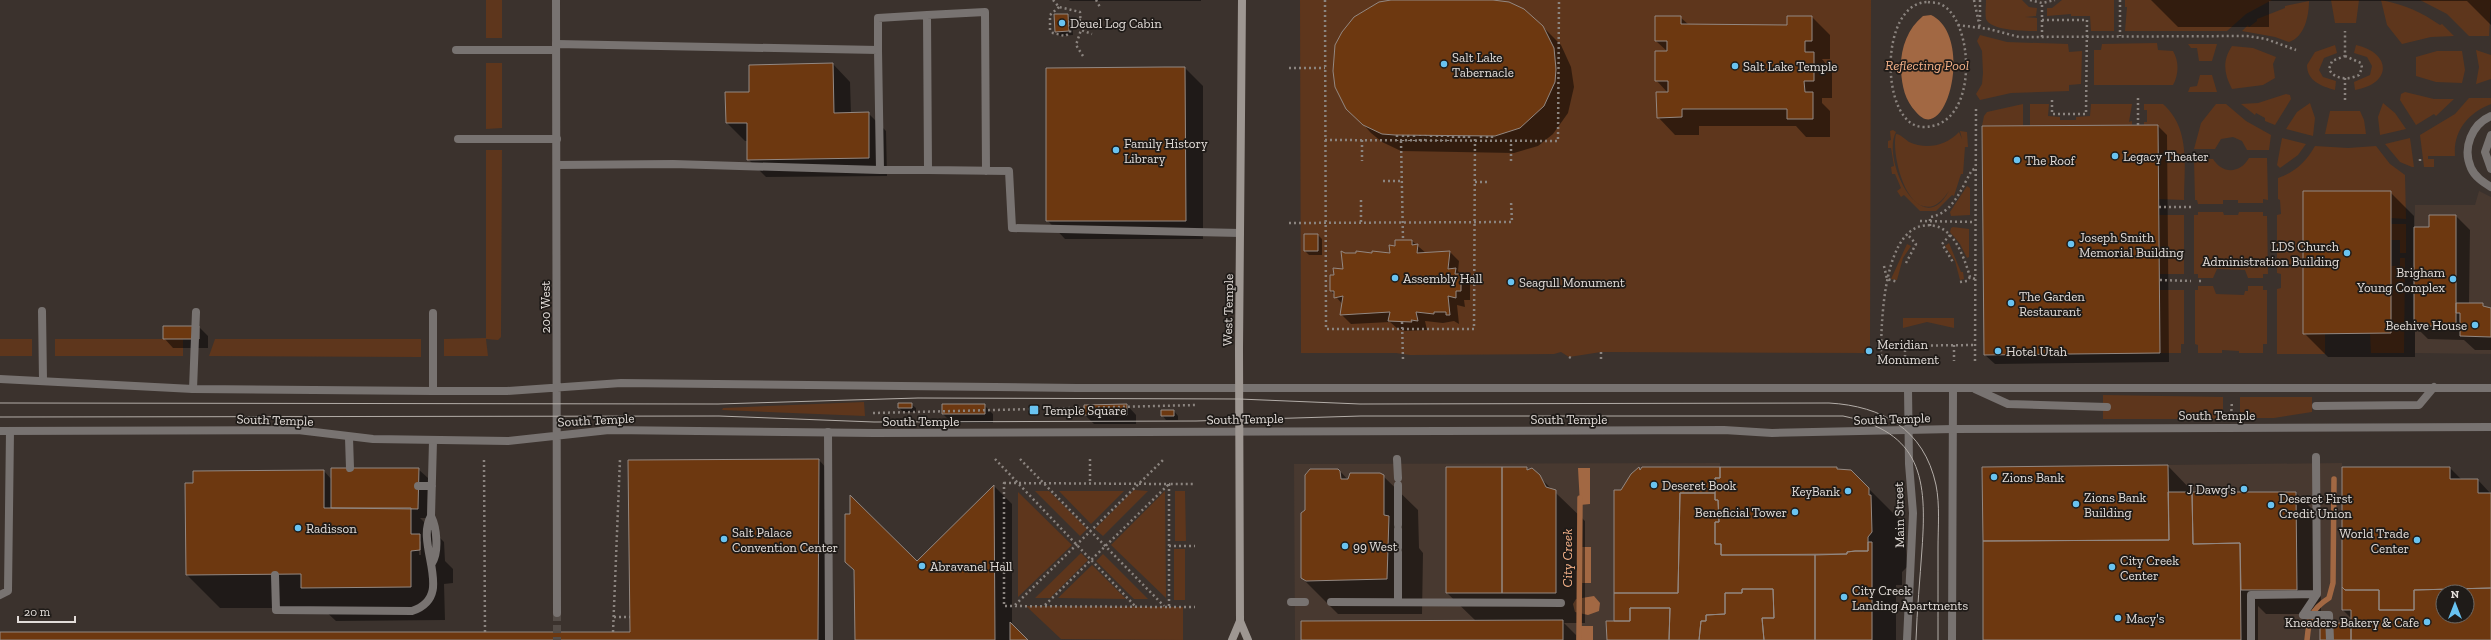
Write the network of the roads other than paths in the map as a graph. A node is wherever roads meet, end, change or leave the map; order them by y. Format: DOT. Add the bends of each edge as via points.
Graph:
graph roads {
  1 [pos="556,0"];
  2 [pos="1242,0"];
  3 [pos="927,15"];
  4 [pos="556,47"];
  5 [pos="456,50"];
  6 [pos="878,50"];
  7 [pos="2491,116"];
  8 [pos="2491,136"];
  9 [pos="458,139"];
  10 [pos="556,139"];
  11 [pos="557,166"];
  12 [pos="2491,169"];
  13 [pos="880,170"];
  14 [pos="928,170"];
  15 [pos="986,171"];
  16 [pos="2491,187"];
  17 [pos="1240,233"];
  18 [pos="42,312"];
  19 [pos="196,312"];
  20 [pos="433,313"];
  21 [pos="0,378"];
  22 [pos="43,380"];
  23 [pos="558,386"];
  24 [pos="1239,387"];
  25 [pos="2434,387"];
  26 [pos="1908,388"];
  27 [pos="2491,388"];
  28 [pos="193,389"];
  29 [pos="1953,389"];
  30 [pos="1975,389"];
  31 [pos="433,391"];
  32 [pos="2107,406"];
  33 [pos="2316,406"];
  34 [pos="2491,428"];
  35 [pos="1908,429"];
  36 [pos="1953,429"];
  37 [pos="0,431"];
  38 [pos="10,431"];
  39 [pos="828,432"];
  40 [pos="1239,432"];
  41 [pos="557,434"];
  42 [pos="349,438"];
  43 [pos="433,441"];
  44 [pos="2316,457"];
  45 [pos="1397,459"];
  46 [pos="350,468"];
  47 [pos="418,486"];
  48 [pos="432,486"];
  49 [pos="276,575"];
  50 [pos="2317,594"];
  51 [pos="0,595"];
  52 [pos="1291,602"];
  53 [pos="1305,602"];
  54 [pos="1331,602"];
  55 [pos="1398,602"];
  56 [pos="1561,603"];
  57 [pos="557,613"];
  58 [pos="1240,621"];
  59 [pos="829,640"];
  60 [pos="1232,640"];
  61 [pos="1248,640"];
  62 [pos="1907,640"];
  63 [pos="1952,640"];
  64 [pos="2251,640"];
  65 [pos="2330,640"];
  1 -- 4 [label="street, 200 West"];
  2 -- 17 [label="main road, West Temple"];
  3 -- 6 [label="street" via="878,18"];
  3 -- 14 [label="street"];
  3 -- 15 [label="street" via="986,12"];
  4 -- 5 [label="street"];
  4 -- 6 [label="street"];
  4 -- 10 [label="street, 200 West"];
  6 -- 13 [label="street"];
  7 -- 16 [label="street" via="2474,129 2468,152 2471,168 2479,179"];
  8 -- 12 [label="street" via="2485,152"];
  9 -- 10 [label="street"];
  10 -- 11 [label="street, 200 West"];
  11 -- 13 [label="street" via="673,164"];
  11 -- 23 [label="street, 200 West"];
  13 -- 14 [label="street"];
  14 -- 15 [label="street"];
  15 -- 17 [label="street" via="1008,171 1012,228"];
  17 -- 24 [label="main road, West Temple"];
  18 -- 22 [label="street"];
  19 -- 28 [label="street"];
  20 -- 31 [label="street"];
  21 -- 22 [label="street"];
  22 -- 28 [label="street"];
  23 -- 24 [label="street" via="621,383 1076,388"];
  23 -- 31 [label="street" via="507,391"];
  23 -- 41 [label="street, 200 West"];
  24 -- 26 [label="street"];
  24 -- 40 [label="main road, West Temple"];
  25 -- 27 [label="street"];
  25 -- 30 [label="street"];
  25 -- 33 [label="street" via="2419,405"];
  26 -- 29 [label="street"];
  26 -- 35 [label="street, Main Street"];
  28 -- 31 [label="street"];
  29 -- 30 [label="street"];
  29 -- 36 [label="street"];
  30 -- 32 [label="street" via="2008,404"];
  34 -- 36 [label="street, South Temple"];
  35 -- 36 [label="street, South Temple"];
  35 -- 40 [label="street, South Temple" via="1851,432"];
  35 -- 62 [label="street, Main Street" via="1913,513"];
  36 -- 63 [label="street"];
  37 -- 38 [label="street, South Temple"];
  38 -- 42 [label="street, South Temple" via="298,430"];
  38 -- 51 [label="street" via="8,591"];
  39 -- 40 [label="street, South Temple"];
  39 -- 41 [label="street, South Temple" via="609,430"];
  39 -- 59 [label="street"];
  40 -- 58 [label="main road, West Temple"];
  41 -- 43 [label="street, South Temple" via="508,441"];
  41 -- 57 [label="street, 200 West"];
  42 -- 43 [label="street, South Temple"];
  42 -- 46 [label="street"];
  43 -- 48 [label="street"];
  44 -- 50 [label="street"];
  45 -- 55 [label="street"];
  47 -- 48 [label="street"];
  48 -- 49 [label="street" via="431,516 435,524 436,557 432,563 433,585 430,600 423,608 412,611 276,610"];
  50 -- 64 [label="street" via="2251,594"];
  50 -- 65 [label="street" via="2303,615 2329,615"];
  52 -- 53 [label="street"];
  54 -- 55 [label="street"];
  55 -- 56 [label="street"];
  58 -- 60 [label="main road, West Temple"];
  58 -- 61 [label="main road, West Temple"];
}
